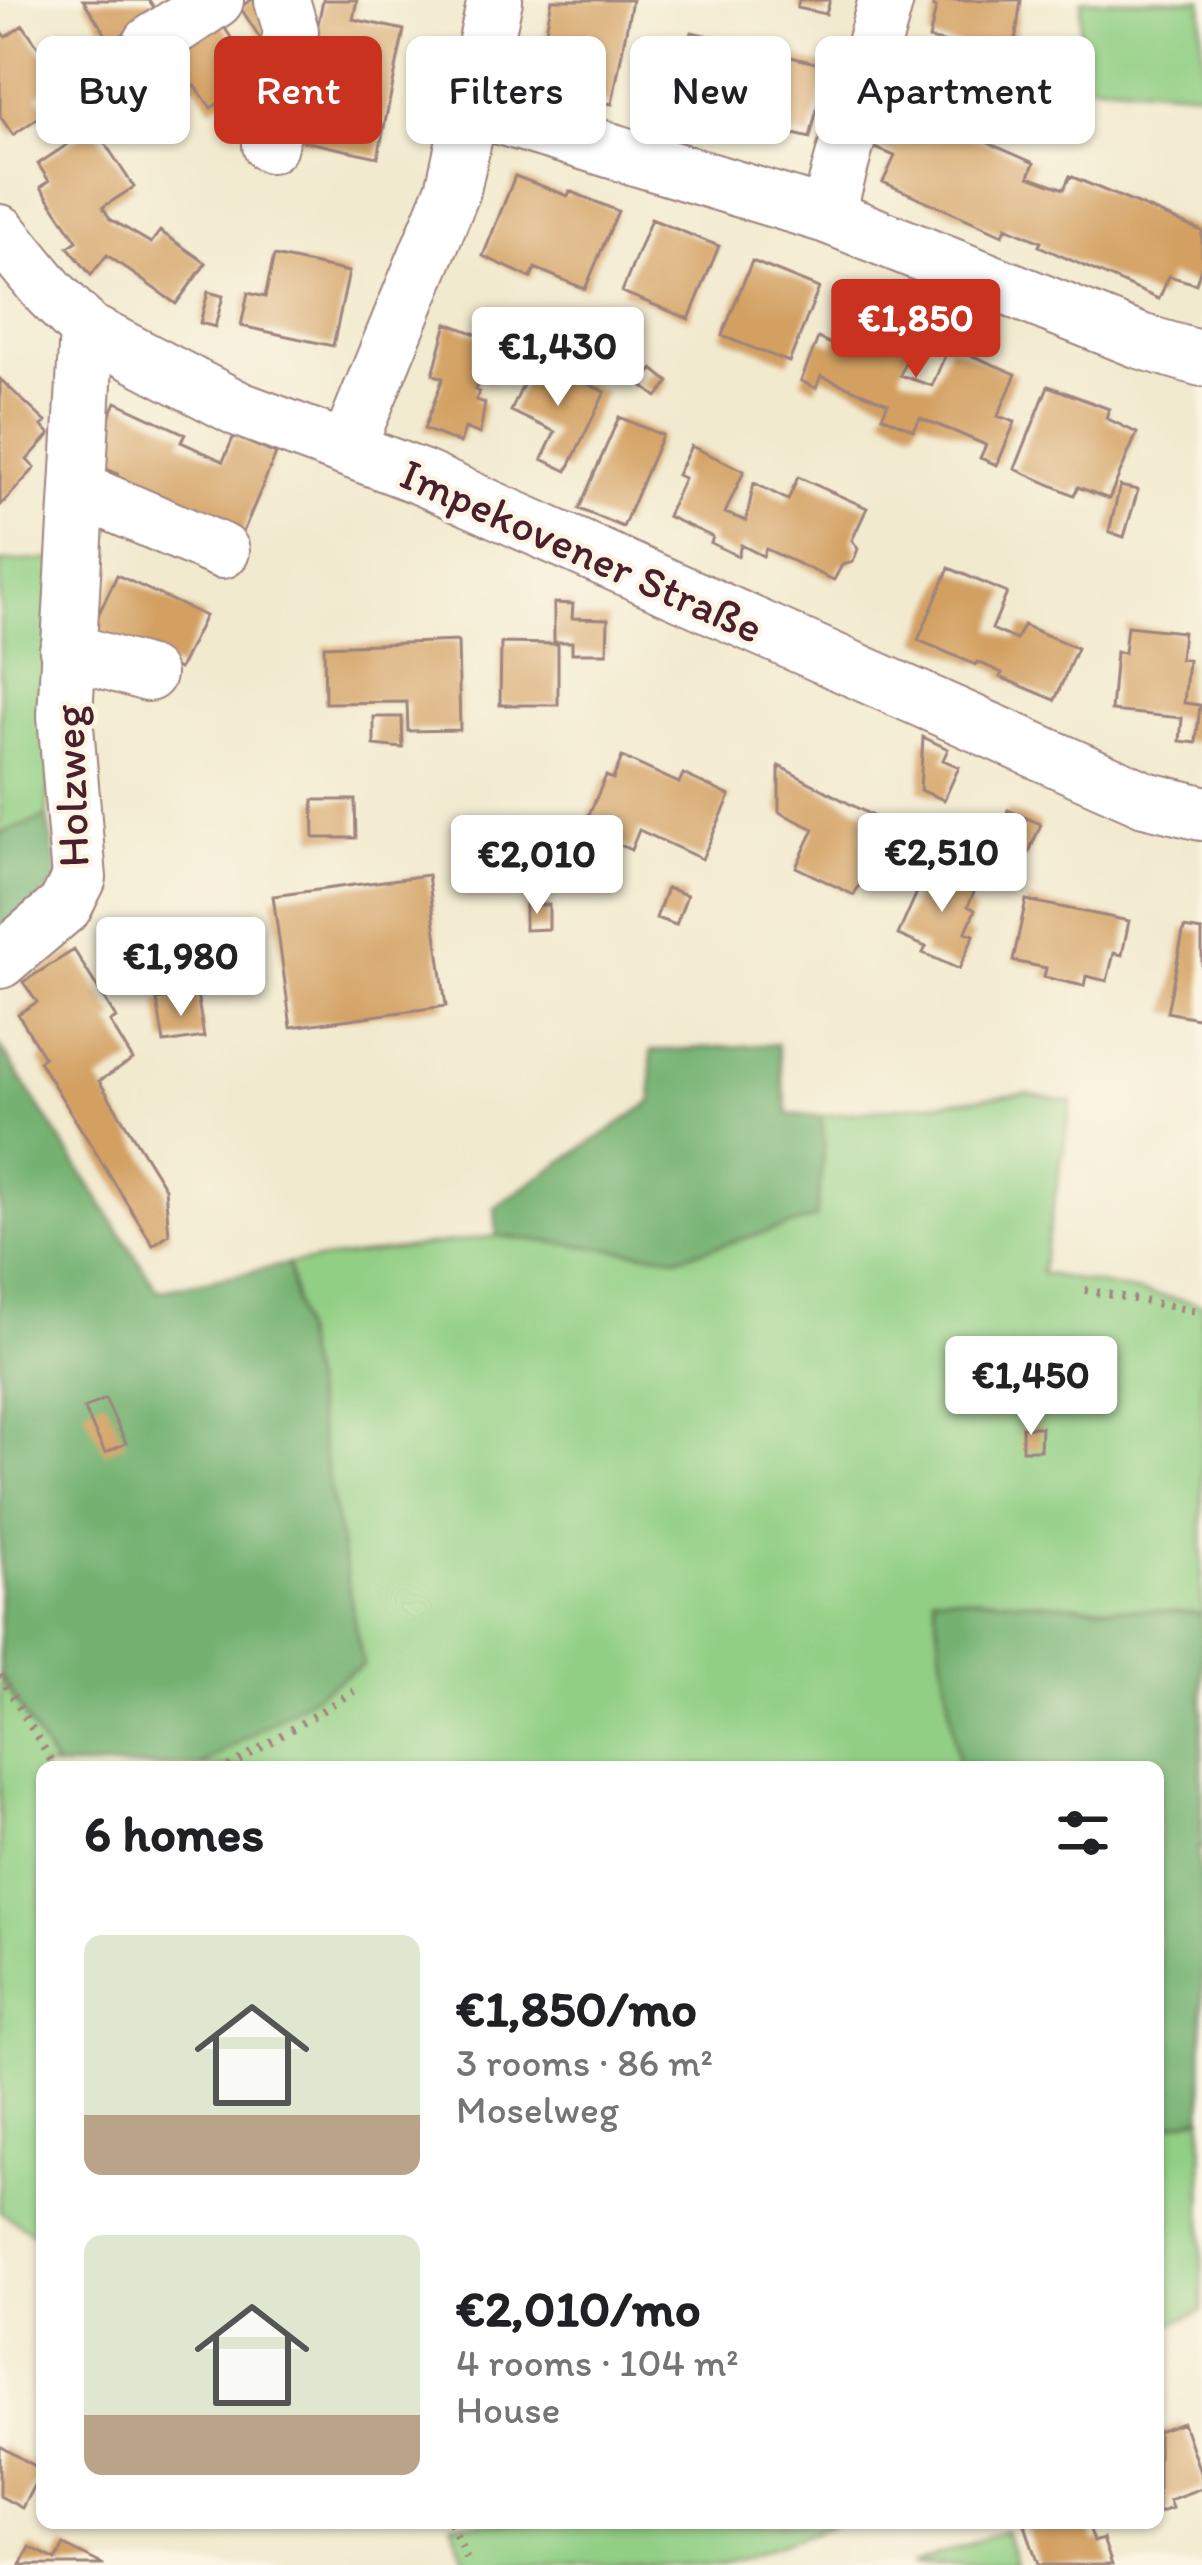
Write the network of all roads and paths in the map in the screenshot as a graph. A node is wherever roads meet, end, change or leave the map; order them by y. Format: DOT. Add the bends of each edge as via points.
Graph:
graph roads {
  1 [pos="216,0"];
  2 [pos="282,0"];
  3 [pos="495,0"];
  4 [pos="886,0"];
  5 [pos="162,36"];
  6 [pos="488,36"];
  7 [pos="465,144"];
  8 [pos="591,144"];
  9 [pos="270,145"];
  10 [pos="827,215"];
  11 [pos="0,232"];
  12 [pos="87,330"];
  13 [pos="1202,359"];
  14 [pos="347,449"];
  15 [pos="79,490"];
  16 [pos="222,551"];
  17 [pos="67,650"];
  18 [pos="148,674"];
  19 [pos="1202,813"];
  20 [pos="0,962"];
  21 [pos="1085,1290"];
  22 [pos="1202,1312"];
  23 [pos="0,1675"];
  24 [pos="354,1690"];
  25 [pos="52,1761"];
  26 [pos="239,1761"];
  27 [pos="454,2529"];
  28 [pos="469,2565"];
  1 -- 5 [label="street"];
  2 -- 9 [label="street" via="291,32"];
  3 -- 6 [label="street"];
  4 -- 10 [label="street"];
  7 -- 14 [label="street"];
  8 -- 10 [label="street"];
  10 -- 13 [label="street"];
  11 -- 12 [label="street, Impekovener Straße"];
  12 -- 14 [label="street, Impekovener Straße" via="239,410"];
  12 -- 15 [label="street, Holzweg"];
  14 -- 19 [label="street, Impekovener Straße" via="1145,799"];
  15 -- 16 [label="street"];
  15 -- 17 [label="street, Holzweg"];
  17 -- 18 [label="street, Holzweg"];
  17 -- 20 [label="street, Holzweg" via="64,715 79,878 65,905"];
  21 -- 22 [label="path"];
  23 -- 25 [label="path"];
  24 -- 26 [label="path"];
  27 -- 28 [label="path"];
}
